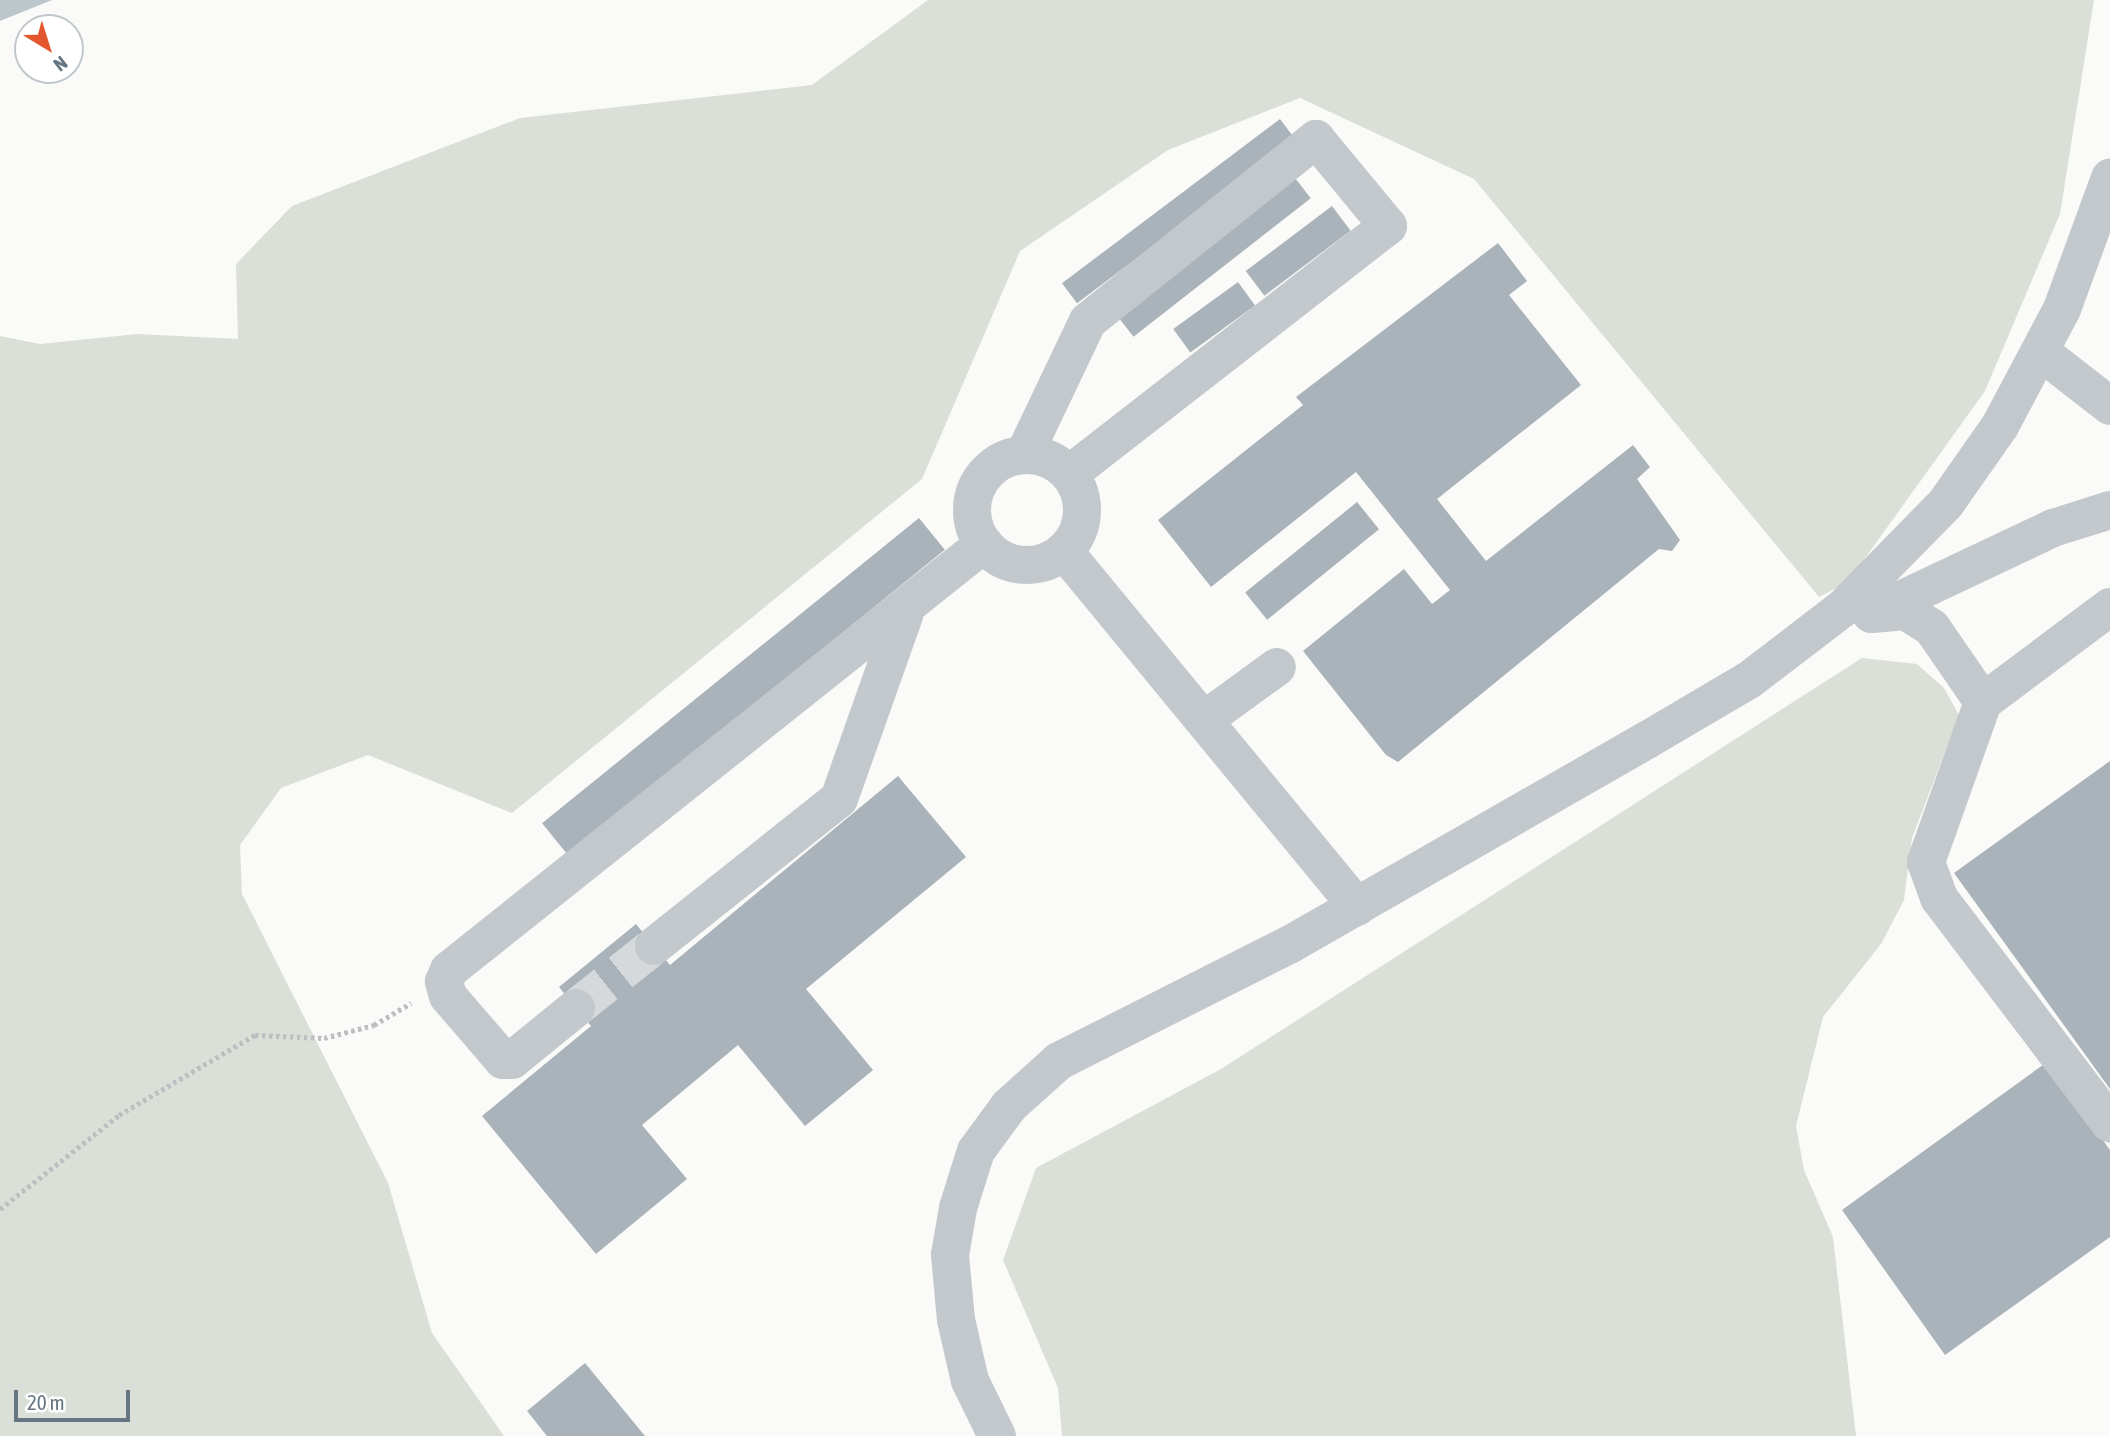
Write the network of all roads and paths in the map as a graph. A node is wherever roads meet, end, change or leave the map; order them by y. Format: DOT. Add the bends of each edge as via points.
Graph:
graph roads {
  1 [pos="2110,178"];
  2 [pos="2042,353"];
  3 [pos="2110,406"];
  4 [pos="1024,455"];
  5 [pos="1070,474"];
  6 [pos="2110,510"];
  7 [pos="984,544"];
  8 [pos="1064,551"];
  9 [pos="2110,607"];
  10 [pos="1857,612"];
  11 [pos="905,613"];
  12 [pos="1277,667"];
  13 [pos="1983,702"];
  14 [pos="1204,720"];
  15 [pos="1357,907"];
  16 [pos="654,946"];
  17 [pos="444,982"];
  18 [pos="576,1008"];
  19 [pos="2110,1123"];
  20 [pos="0,1209"];
  21 [pos="997,1436"];
  1 -- 2 [label="street"];
  2 -- 3 [label="street"];
  2 -- 10 [label="street" via="1946,503"];
  4 -- 5 [label="street" via="1057,463"];
  4 -- 5 [label="street" via="1088,321 1315,139 1388,226"];
  4 -- 7 [label="street" via="993,467 977,488 972,512"];
  5 -- 8 [label="street" via="1079,489 1081,522"];
  6 -- 10 [label="street" via="2053,528"];
  7 -- 8 [label="street" via="1013,563 1048,561"];
  7 -- 11 [label="street"];
  8 -- 14 [label="street"];
  9 -- 13 [label="street"];
  10 -- 13 [label="street" via="1905,611 1932,628"];
  10 -- 15 [label="street" via="1749,680"];
  11 -- 16 [label="street" via="839,799"];
  11 -- 17 [label="street" via="449,970"];
  12 -- 14 [label="street"];
  13 -- 19 [label="street" via="1926,862 1939,898"];
  14 -- 15 [label="street"];
  15 -- 21 [label="street" via="1059,1061 1009,1106 976,1151 958,1208 950,1255 956,1320 971,1381"];
  17 -- 18 [label="street" via="448,996 503,1060 512,1060"];
  17 -- 20 [label="path" via="374,1025 324,1038 255,1035 119,1115"];
}
